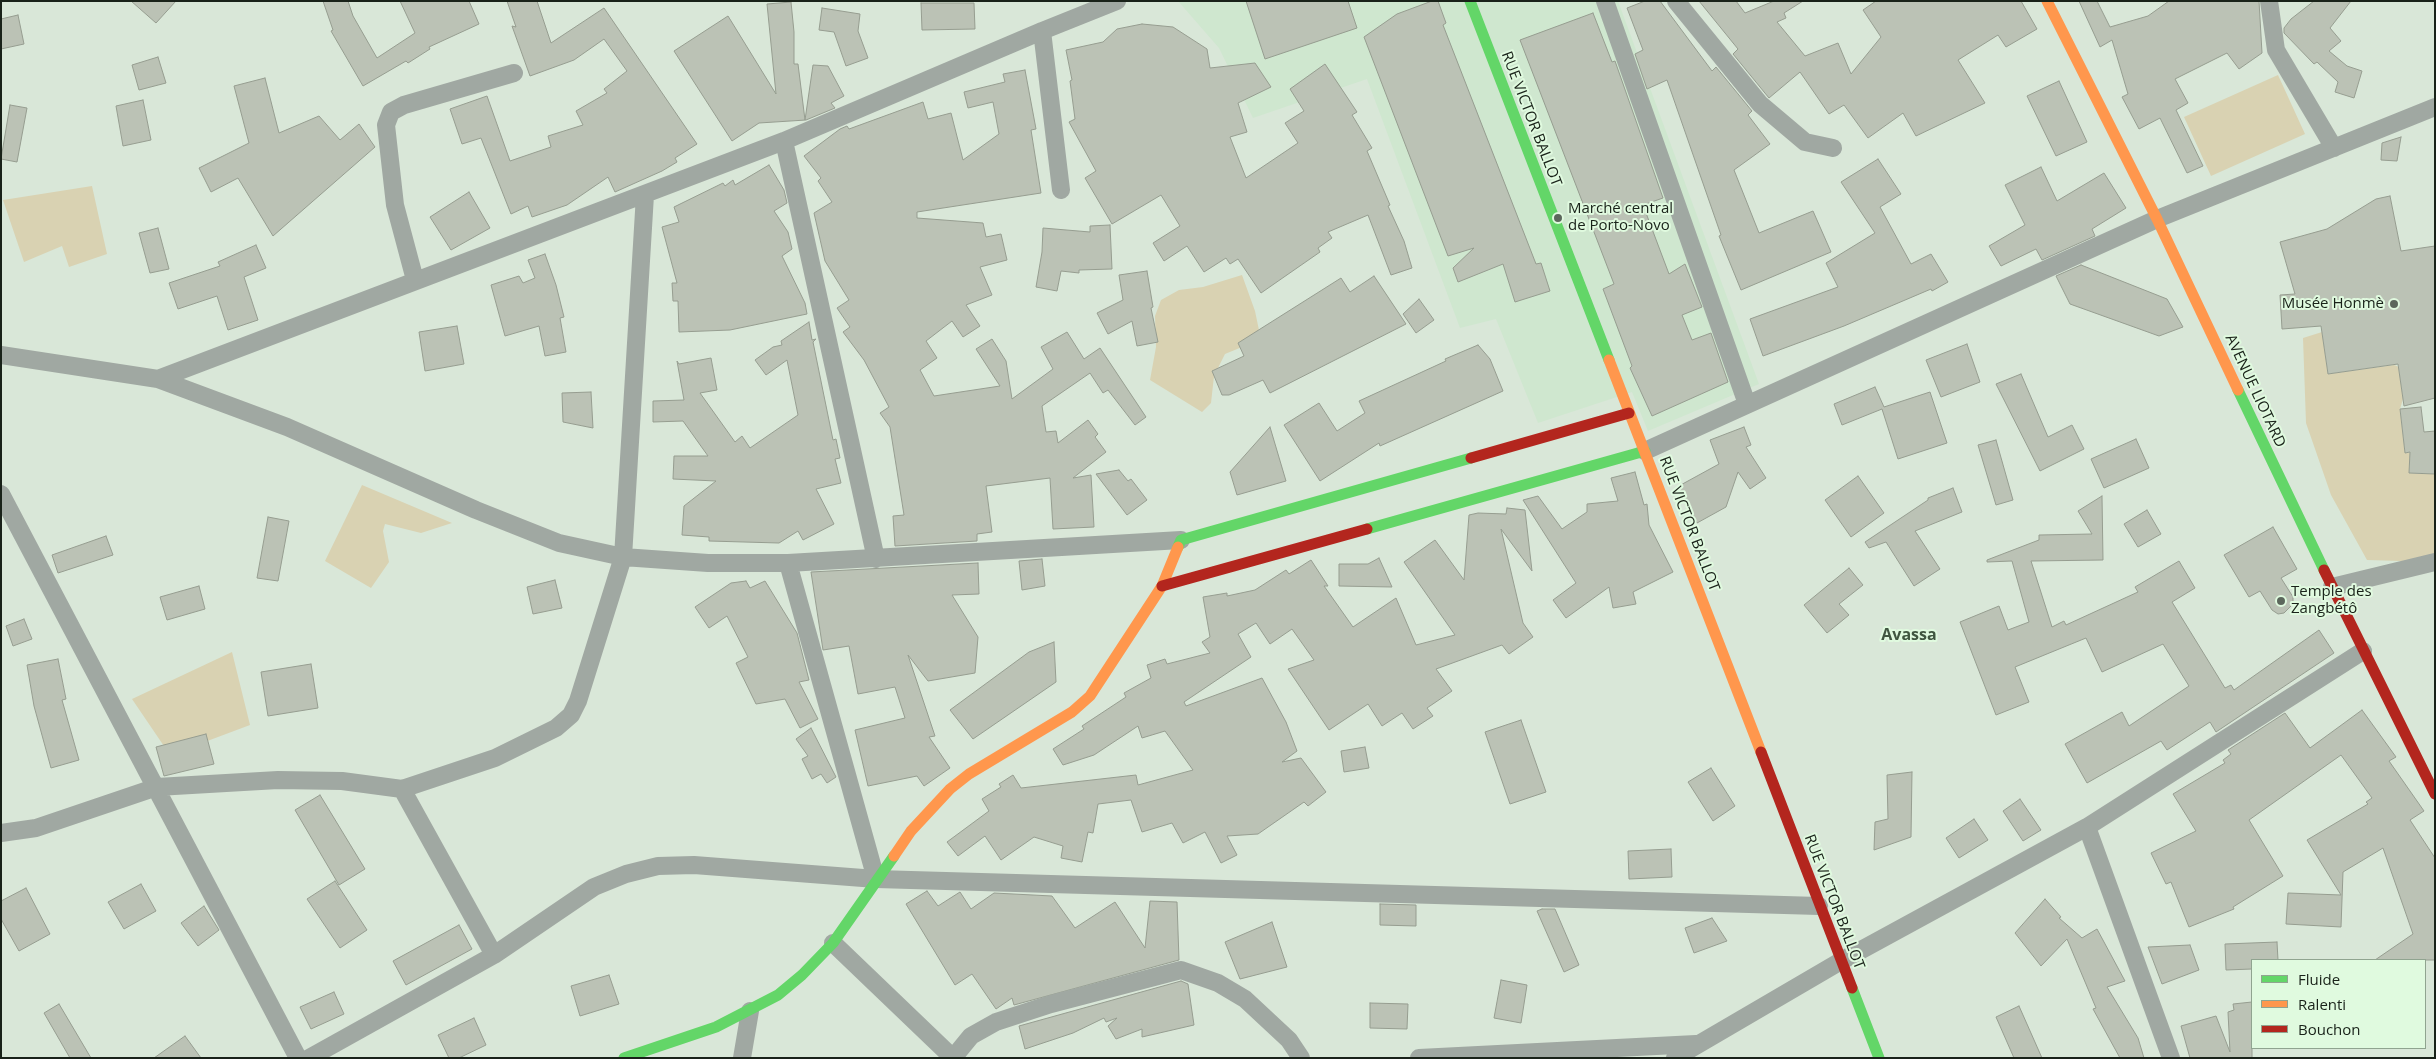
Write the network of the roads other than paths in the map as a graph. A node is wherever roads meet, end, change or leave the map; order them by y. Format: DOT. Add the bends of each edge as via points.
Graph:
graph roads {
  1 [pos="1117,1"];
  2 [pos="1470,1"];
  3 [pos="1605,1"];
  4 [pos="1676,1"];
  5 [pos="2047,1"];
  6 [pos="2269,1"];
  7 [pos="1042,31"];
  8 [pos="514,73"];
  9 [pos="2435,108"];
  10 [pos="784,141"];
  11 [pos="1833,148"];
  12 [pos="2334,148"];
  13 [pos="1060,190"];
  14 [pos="645,195"];
  15 [pos="2157,219"];
  16 [pos="415,280"];
  17 [pos="1,355"];
  18 [pos="158,380"];
  19 [pos="1747,404"];
  20 [pos="1629,413"];
  21 [pos="1645,451"];
  22 [pos="1,494"];
  23 [pos="1181,540"];
  24 [pos="623,557"];
  25 [pos="876,559"];
  26 [pos="2435,562"];
  27 [pos="788,563"];
  28 [pos="1162,586"];
  29 [pos="2332,587"];
  30 [pos="2363,651"];
  31 [pos="156,787"];
  32 [pos="402,789"];
  33 [pos="2435,794"];
  34 [pos="2087,827"];
  35 [pos="1,833"];
  36 [pos="876,879"];
  37 [pos="1819,906"];
  38 [pos="833,943"];
  39 [pos="494,955"];
  40 [pos="1841,961"];
  41 [pos="750,1012"];
  42 [pos="1699,1044"];
  43 [pos="298,1058"];
  44 [pos="309,1058"];
  45 [pos="624,1058"];
  46 [pos="742,1058"];
  47 [pos="953,1058"];
  48 [pos="1301,1058"];
  49 [pos="1419,1058"];
  50 [pos="1675,1058"];
  51 [pos="1879,1058"];
  52 [pos="2171,1058"];
  1 -- 7 [label="street"];
  2 -- 20 [label="street, RUE VICTOR BALLOT"];
  3 -- 19 [label="street"];
  4 -- 11 [label="street" via="1760,104 1806,142"];
  5 -- 15 [label="street, AVENUE LIOTARD"];
  6 -- 12 [label="street" via="2276,50"];
  7 -- 10 [label="street"];
  7 -- 13 [label="street"];
  8 -- 16 [label="street" via="404,105 391,112 386,125 394,205"];
  9 -- 12 [label="street"];
  10 -- 14 [label="street"];
  10 -- 25 [label="street"];
  12 -- 15 [label="street"];
  14 -- 16 [label="street"];
  14 -- 24 [label="street"];
  15 -- 19 [label="street"];
  15 -- 29 [label="street, AVENUE LIOTARD"];
  16 -- 18 [label="street"];
  17 -- 18 [label="street"];
  18 -- 24 [label="street" via="287,426 559,543"];
  19 -- 21 [label="street"];
  20 -- 21 [label="street, RUE VICTOR BALLOT"];
  20 -- 23 [label="street"];
  21 -- 28 [label="street"];
  21 -- 37 [label="street, RUE VICTOR BALLOT"];
  22 -- 31 [label="street"];
  23 -- 25 [label="street"];
  23 -- 28 [label="street"];
  24 -- 27 [label="street" via="708,563"];
  24 -- 32 [label="street" via="571,715 556,728 495,758"];
  25 -- 27 [label="street"];
  26 -- 29 [label="street"];
  27 -- 36 [label="street"];
  28 -- 36 [label="street" via="1090,696 1072,712 950,789 910,831"];
  29 -- 30 [label="street, AVENUE LIOTARD"];
  30 -- 33 [label="street, AVENUE LIOTARD"];
  30 -- 34 [label="street"];
  31 -- 32 [label="street" via="278,780 342,781"];
  31 -- 35 [label="street" via="36,828"];
  31 -- 43 [label="street"];
  32 -- 39 [label="street"];
  34 -- 40 [label="street"];
  34 -- 52 [label="street"];
  36 -- 37 [label="street"];
  36 -- 38 [label="street"];
  36 -- 39 [label="street" via="694,865 658,866 594,887"];
  37 -- 40 [label="street, RUE VICTOR BALLOT"];
  38 -- 41 [label="street" via="778,995"];
  38 -- 47 [label="street"];
  39 -- 44 [label="street"];
  40 -- 42 [label="street"];
  40 -- 51 [label="street, RUE VICTOR BALLOT"];
  41 -- 45 [label="street"];
  41 -- 46 [label="street"];
  42 -- 49 [label="street"];
  42 -- 50 [label="street"];
  47 -- 48 [label="street" via="971,1036 996,1022 1181,970 1218,983 1245,1000 1289,1040"];
}
